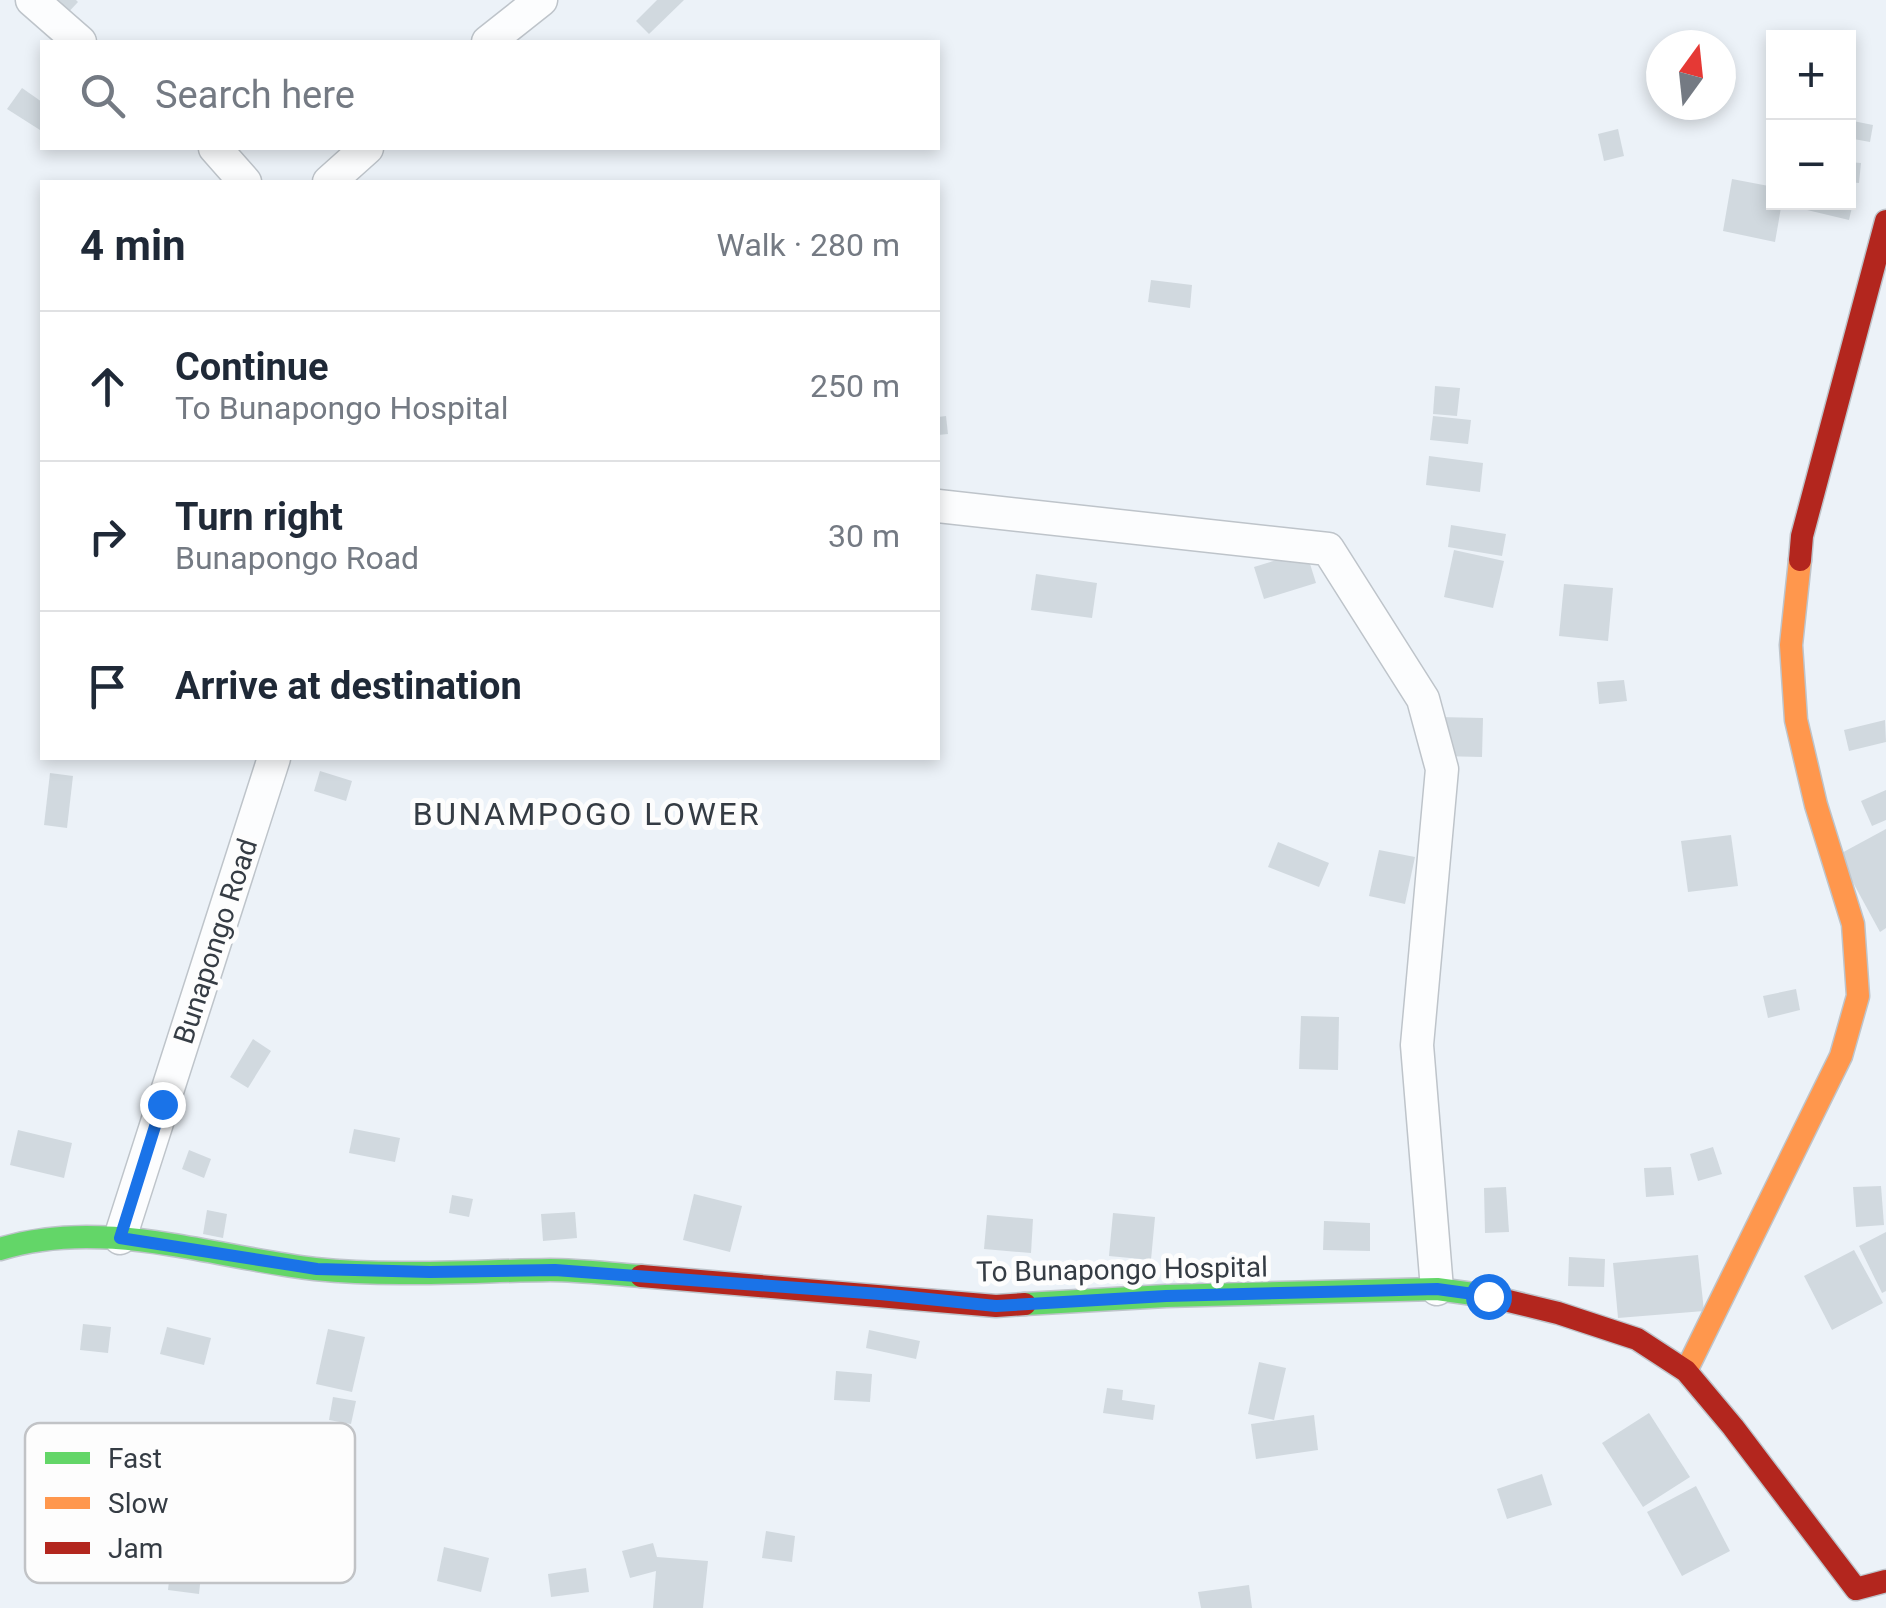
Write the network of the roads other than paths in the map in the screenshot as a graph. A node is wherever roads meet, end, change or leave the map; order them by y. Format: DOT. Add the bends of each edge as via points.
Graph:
graph roads {
  1 [pos="32,0"];
  2 [pos="541,0"];
  3 [pos="78,40"];
  4 [pos="491,40"];
  5 [pos="217,150"];
  6 [pos="364,150"];
  7 [pos="244,180"];
  8 [pos="332,180"];
  9 [pos="1886,221"];
  10 [pos="940,506"];
  11 [pos="273,760"];
  12 [pos="120,1238"];
  13 [pos="0,1249"];
  14 [pos="1437,1289"];
  15 [pos="1686,1371"];
  16 [pos="1869,1593"];
  1 -- 3 [label="street"];
  2 -- 4 [label="street"];
  5 -- 7 [label="street"];
  6 -- 8 [label="street"];
  9 -- 15 [label="street" via="1802,536 1791,645 1796,720 1853,924 1858,996 1840,1056"];
  10 -- 14 [label="street" via="1328,550 1339,566 1423,699 1442,769 1417,1044"];
  11 -- 12 [label="street, Bunapongo Road"];
  12 -- 13 [label="street" via="35,1238"];
  12 -- 14 [label="street, To Bunapongo Hospital" via="317,1269 555,1270 996,1306"];
  14 -- 15 [label="street, To Bunapongo Hospital" via="1488,1296 1637,1339"];
  15 -- 16 [label="street, To Bunapongo Hospital"];
}
